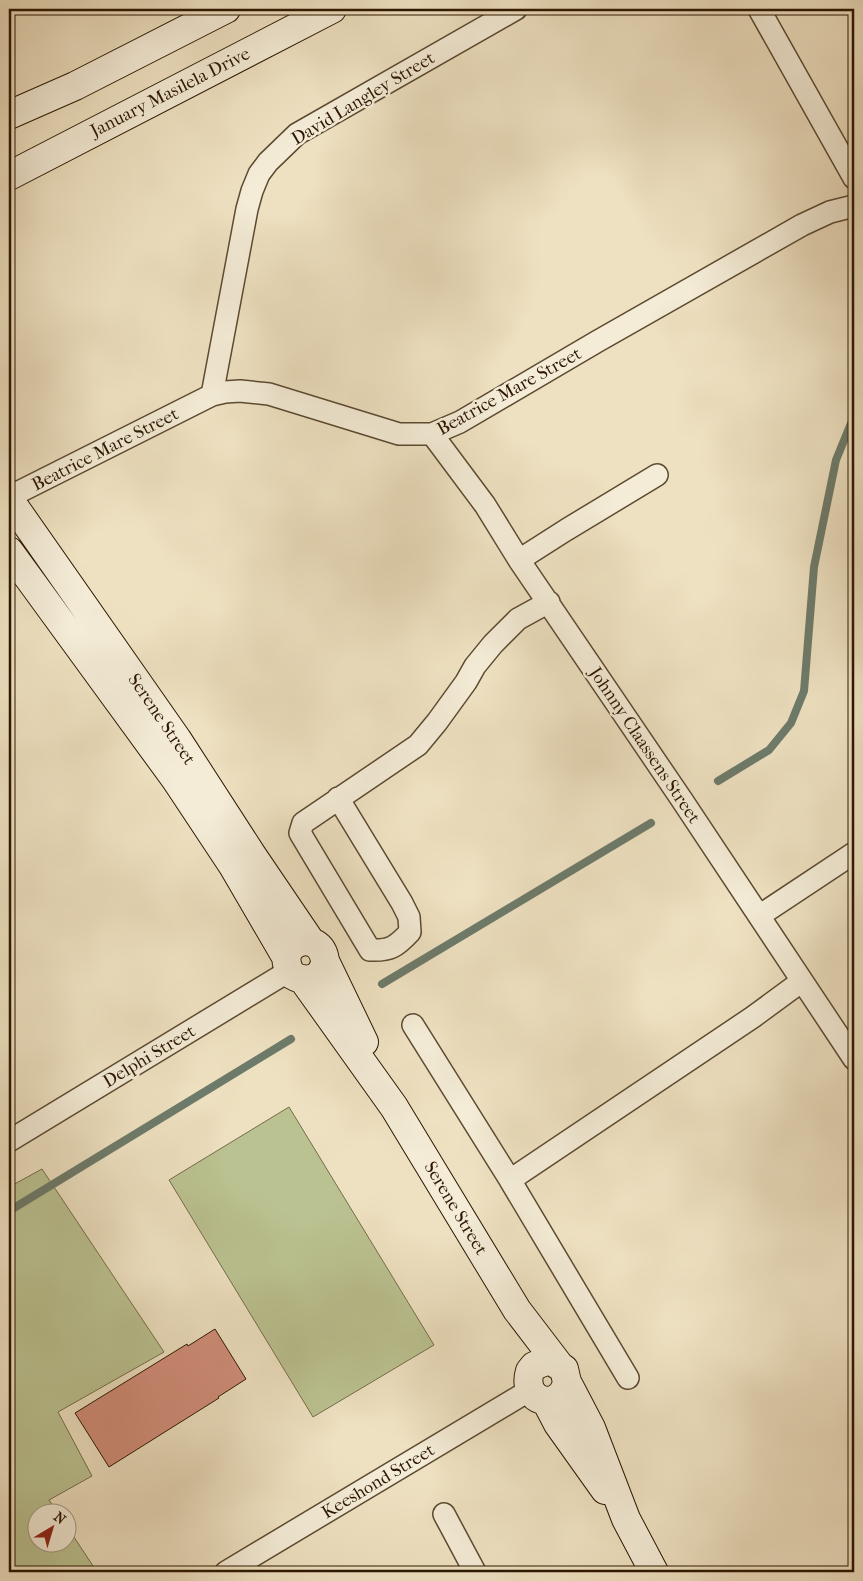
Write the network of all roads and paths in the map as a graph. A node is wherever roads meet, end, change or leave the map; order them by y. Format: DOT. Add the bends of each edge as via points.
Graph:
graph roads {
  1 [pos="226,9"];
  2 [pos="332,9"];
  3 [pos="516,9"];
  4 [pos="759,9"];
  5 [pos="9,115"];
  6 [pos="9,176"];
  7 [pos="854,178"];
  8 [pos="854,206"];
  9 [pos="212,395"];
  10 [pos="432,434"];
  11 [pos="657,475"];
  12 [pos="9,498"];
  13 [pos="9,551"];
  14 [pos="519,560"];
  15 [pos="549,602"];
  16 [pos="338,798"];
  17 [pos="854,853"];
  18 [pos="759,916"];
  19 [pos="318,952"];
  20 [pos="293,970"];
  21 [pos="802,981"];
  22 [pos="413,1025"];
  23 [pos="854,1059"];
  24 [pos="394,1106"];
  25 [pos="9,1141"];
  26 [pos="510,1180"];
  27 [pos="518,1310"];
  28 [pos="563,1373"];
  29 [pos="628,1378"];
  30 [pos="535,1388"];
  31 [pos="444,1514"];
  32 [pos="626,1519"];
  33 [pos="226,1572"];
  34 [pos="474,1572"];
  35 [pos="654,1572"];
  1 -- 5 [label="street" via="75,86"];
  2 -- 6 [label="street, January Masilela Drive"];
  3 -- 9 [label="street, David Langley Street" via="297,134 268,162 259,174 247,209"];
  4 -- 7 [label="street"];
  8 -- 10 [label="street, Beatrice Mare Street" via="830,212 802,225 460,422"];
  9 -- 10 [label="street, Beatrice Mare Street" via="240,391 269,394 399,434"];
  9 -- 12 [label="street, Beatrice Mare Street"];
  10 -- 14 [label="street, Johnny Claassens Street" via="471,484"];
  11 -- 14 [label="street"];
  12 -- 19 [label="street, Serene Street" via="177,739"];
  13 -- 20 [label="street, Serene Street" via="176,780 233,866"];
  14 -- 15 [label="street, Johnny Claassens Street"];
  15 -- 16 [label="street" via="518,619 493,644 418,745"];
  15 -- 18 [label="street, Johnny Claassens Street"];
  16 -- 16 [label="street" via="410,917 410,932 398,945 384,951 370,950 300,833 303,823"];
  17 -- 18 [label="street"];
  18 -- 21 [label="street, Johnny Claassens Street"];
  19 -- 20 [label="street" via="321,973 316,978"];
  19 -- 20 [label="street" via="304,941 292,946"];
  19 -- 24 [label="street, Serene Street"];
  20 -- 24 [label="street, Serene Street"];
  20 -- 25 [label="street, Delphi Street"];
  21 -- 23 [label="street, Johnny Claassens Street"];
  21 -- 26 [label="street"];
  22 -- 26 [label="street"];
  24 -- 27 [label="street, Serene Street"];
  26 -- 29 [label="street"];
  27 -- 28 [label="street, Serene Street"];
  27 -- 30 [label="street, Serene Street"];
  28 -- 30 [label="street" via="563,1394 552,1400"];
  28 -- 30 [label="street" via="546,1361 534,1366"];
  28 -- 32 [label="street, Serene Street" via="591,1428"];
  30 -- 32 [label="street, Serene Street"];
  30 -- 33 [label="street, Keeshond Street"];
  31 -- 34 [label="street"];
  32 -- 35 [label="street, Serene Street"];
}
